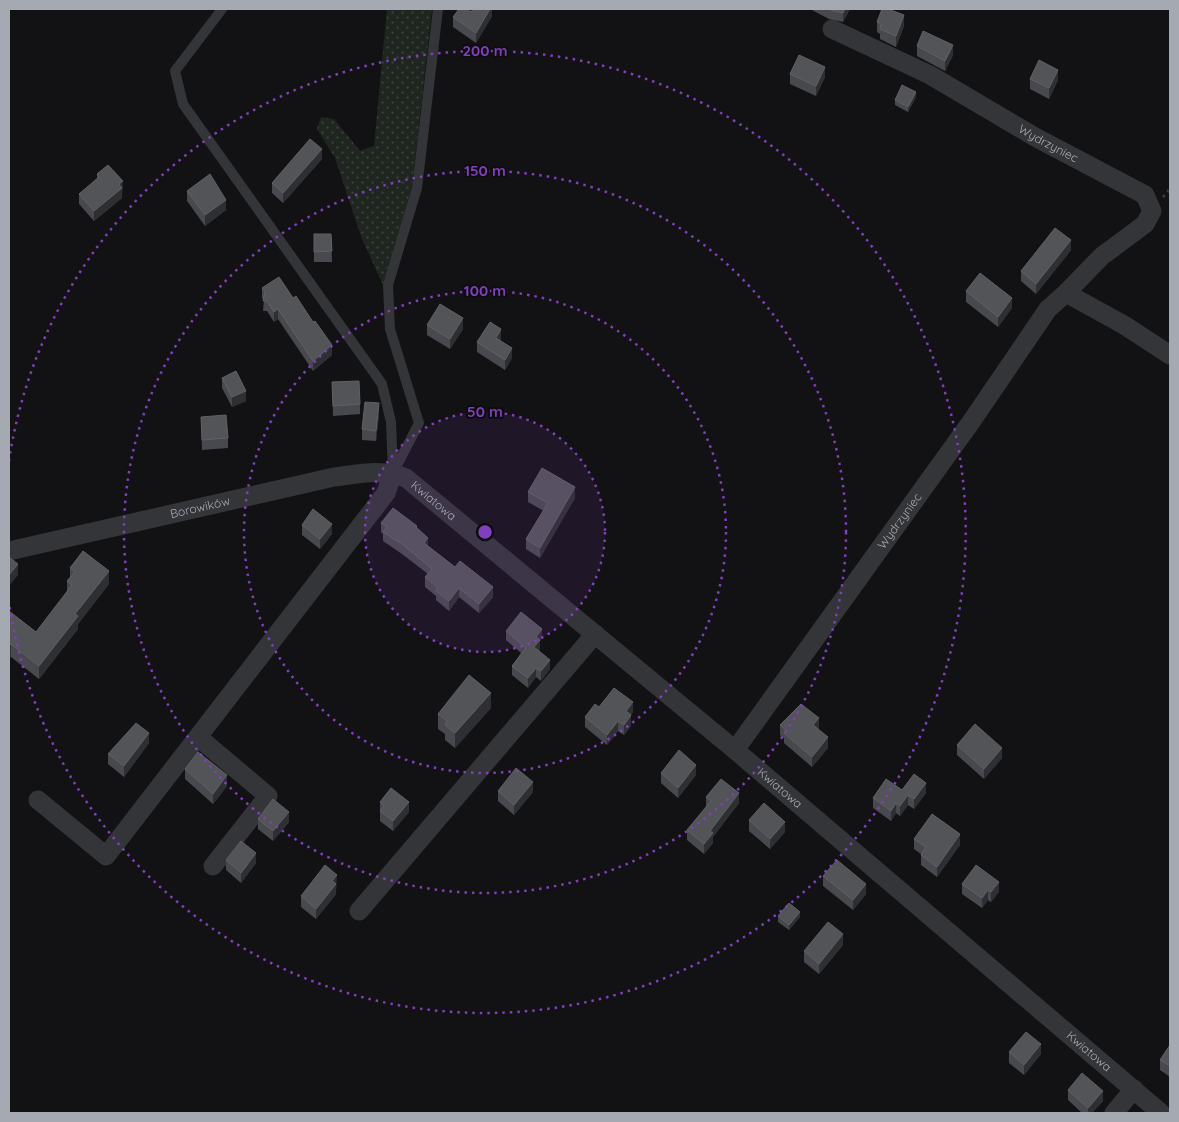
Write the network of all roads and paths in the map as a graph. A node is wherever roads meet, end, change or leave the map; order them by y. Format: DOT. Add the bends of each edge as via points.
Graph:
graph roads {
  1 [pos="222,9"];
  2 [pos="438,9"];
  3 [pos="832,29"];
  4 [pos="1066,293"];
  5 [pos="1170,355"];
  6 [pos="393,472"];
  7 [pos="9,551"];
  8 [pos="595,634"];
  9 [pos="198,737"];
  10 [pos="735,750"];
  11 [pos="38,800"];
  12 [pos="213,866"];
  13 [pos="359,911"];
  14 [pos="1134,1089"];
  15 [pos="1114,1113"];
  16 [pos="1162,1113"];
  1 -- 6 [label="lane" via="175,71 183,104 382,384 391,422"];
  2 -- 6 [label="lane" via="416,188 388,285 390,329 419,423"];
  3 -- 4 [label="street, Wydrzyniec" via="930,75 1035,137 1145,195 1152,211 1145,224 1102,256"];
  4 -- 5 [label="street"];
  4 -- 10 [label="street, Wydrzyniec" via="1048,309 971,422"];
  6 -- 7 [label="street, Borowików" via="334,477"];
  6 -- 8 [label="street, Kwiatowa" via="420,488"];
  6 -- 9 [label="street" via="386,493"];
  8 -- 10 [label="street, Kwiatowa"];
  8 -- 13 [label="street"];
  9 -- 11 [label="street" via="106,856"];
  9 -- 12 [label="street" via="268,796"];
  10 -- 14 [label="street, Kwiatowa"];
  14 -- 15 [label="street"];
  14 -- 16 [label="street, Kwiatowa"];
}
